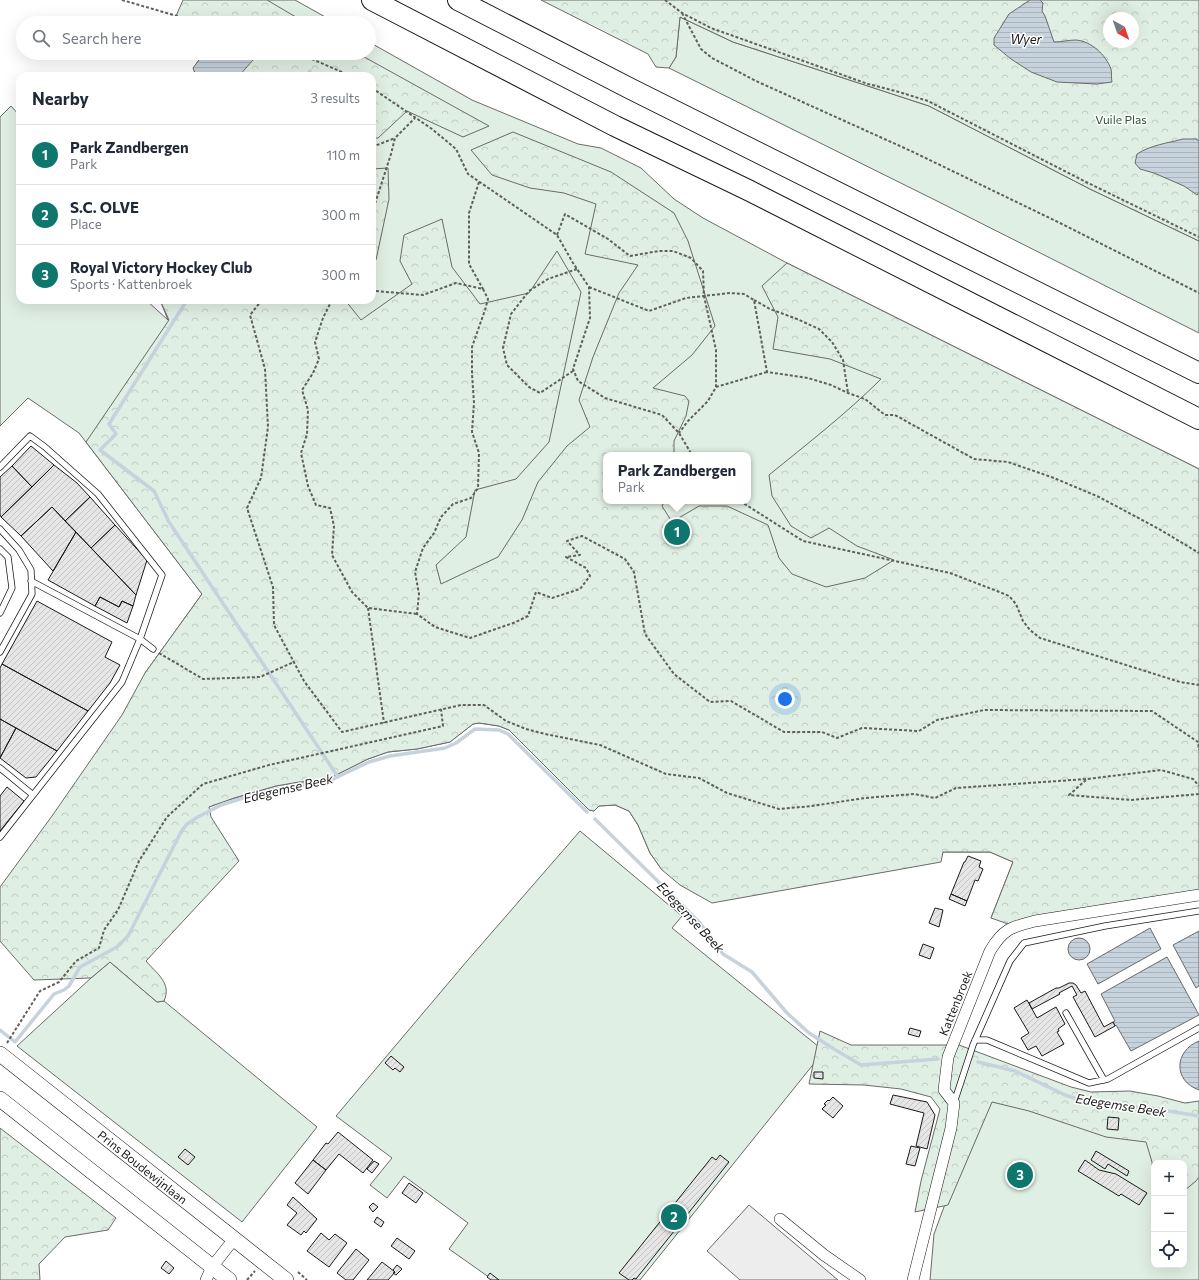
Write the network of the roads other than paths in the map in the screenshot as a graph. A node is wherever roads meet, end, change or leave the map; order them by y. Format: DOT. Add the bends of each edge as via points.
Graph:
graph roads {
  1 [pos="372,0"];
  2 [pos="458,0"];
  3 [pos="1199,373"];
  4 [pos="1199,419"];
  5 [pos="0,467"];
  6 [pos="0,529"];
  7 [pos="0,549"];
  8 [pos="31,581"];
  9 [pos="0,613"];
  10 [pos="140,639"];
  11 [pos="153,649"];
  12 [pos="0,652"];
  13 [pos="0,768"];
  14 [pos="33,795"];
  15 [pos="0,837"];
  16 [pos="1199,895"];
  17 [pos="1199,911"];
  18 [pos="1066,1013"];
  19 [pos="1199,1028"];
  20 [pos="975,1040"];
  21 [pos="4,1048"];
  22 [pos="1104,1080"];
  23 [pos="0,1099"];
  24 [pos="954,1103"];
  25 [pos="780,1219"];
  26 [pos="234,1239"];
  27 [pos="209,1274"];
  28 [pos="229,1280"];
  29 [pos="286,1280"];
  30 [pos="860,1280"];
  31 [pos="913,1280"];
  1 -- 4 [label="highway" via="614,126 748,190"];
  2 -- 3 [label="highway"];
  5 -- 10 [label="lane" via="30,436 98,494 162,575"];
  6 -- 8 [label="lane" via="19,550 31,570"];
  7 -- 9 [label="lane" via="8,557 12,588"];
  8 -- 10 [label="lane"];
  8 -- 12 [label="lane" via="32,594"];
  10 -- 11 [label="lane"];
  10 -- 14 [label="lane" via="122,682"];
  13 -- 14 [label="lane"];
  14 -- 15 [label="lane"];
  16 -- 24 [label="street, Kattenbroek" via="1035,921 1014,926 998,937 948,1057 944,1090"];
  17 -- 20 [label="lane" via="1105,926 1024,943 1010,961"];
  18 -- 22 [label="lane"];
  19 -- 22 [label="lane"];
  20 -- 22 [label="lane" via="988,1040 1089,1083"];
  20 -- 24 [label="lane"];
  21 -- 26 [label="main road, Prins Boudewijnlaan"];
  23 -- 27 [label="main road"];
  24 -- 31 [label="street" via="951,1128"];
  25 -- 30 [label="street"];
  26 -- 27 [label="street"];
  26 -- 29 [label="main road, Prins Boudewijnlaan"];
  27 -- 28 [label="main road"];
}
